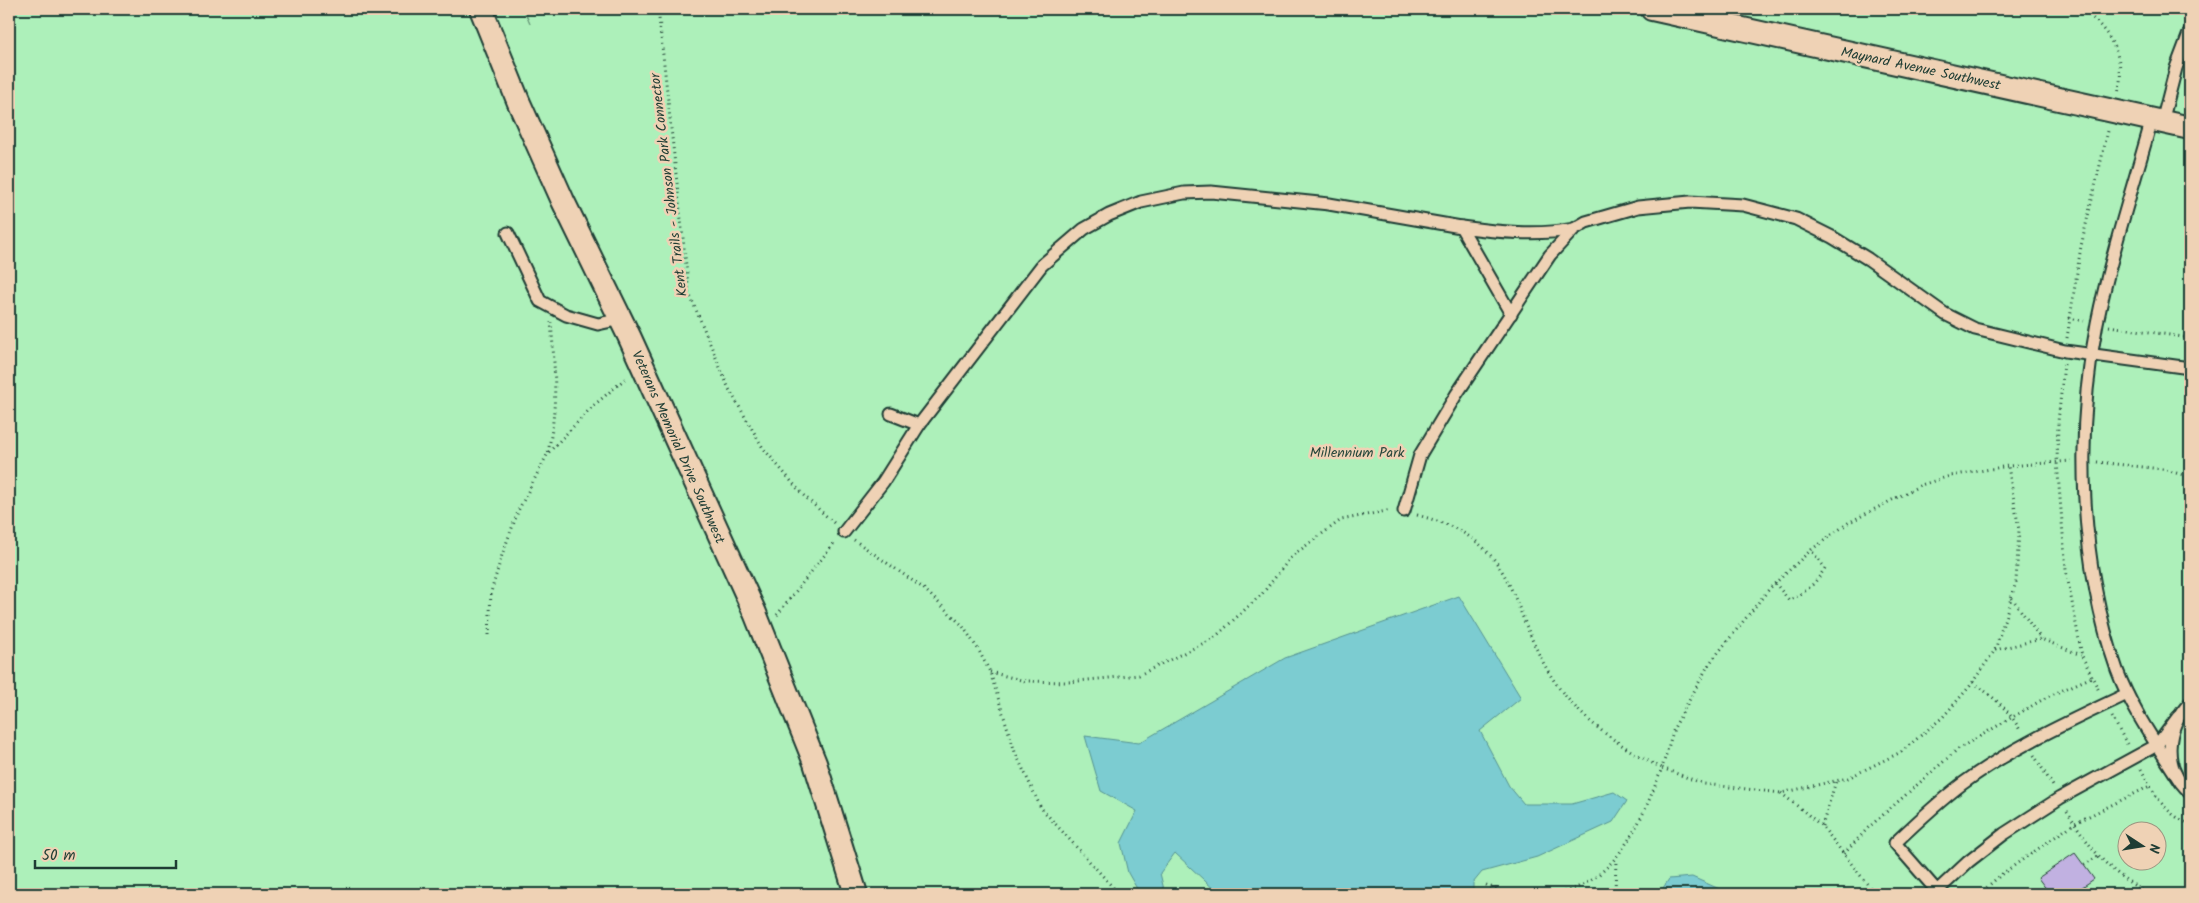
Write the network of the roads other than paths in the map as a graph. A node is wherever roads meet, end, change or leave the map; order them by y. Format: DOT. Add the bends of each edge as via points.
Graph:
graph roads {
  1 [pos="481,9"];
  2 [pos="1652,9"];
  3 [pos="2190,31"];
  4 [pos="2157,120"];
  5 [pos="2190,128"];
  6 [pos="1461,227"];
  7 [pos="1574,229"];
  8 [pos="508,233"];
  9 [pos="1511,314"];
  10 [pos="621,319"];
  11 [pos="2092,355"];
  12 [pos="2190,368"];
  13 [pos="891,414"];
  14 [pos="920,425"];
  15 [pos="1404,512"];
  16 [pos="844,532"];
  17 [pos="2127,694"];
  18 [pos="2190,703"];
  19 [pos="2178,717"];
  20 [pos="2157,746"];
  21 [pos="2176,775"];
  22 [pos="2190,792"];
  23 [pos="856,894"];
  1 -- 10 [label="street, Veterans Memorial Drive Southwest" via="518,103"];
  2 -- 4 [label="street, Maynard Avenue Southwest"];
  3 -- 4 [label="lane"];
  4 -- 5 [label="street, Maynard Avenue Southwest"];
  4 -- 11 [label="lane" via="2114,254"];
  6 -- 7 [label="lane" via="1516,232"];
  6 -- 9 [label="lane"];
  6 -- 14 [label="lane" via="1329,204 1211,192 1184,193 1141,202 1084,229 1042,265"];
  7 -- 9 [label="lane" via="1550,255"];
  7 -- 11 [label="lane" via="1586,222 1638,208 1690,202 1743,206 1796,219 1832,237 1945,314 1975,329"];
  8 -- 10 [label="lane" via="540,301 566,315 598,324"];
  9 -- 15 [label="lane" via="1420,455"];
  10 -- 23 [label="street, Veterans Memorial Drive Southwest" via="761,628 815,763"];
  11 -- 12 [label="lane"];
  11 -- 17 [label="lane" via="2084,461 2087,510 2094,575 2108,642"];
  13 -- 14 [label="lane"];
  14 -- 16 [label="lane" via="883,482"];
  17 -- 20 [label="lane"];
  17 -- 20 [label="lane" via="2028,745 1963,784 1895,843 1937,891 1968,862 2060,798"];
  18 -- 19 [label="lane"];
  19 -- 20 [label="lane"];
  19 -- 21 [label="lane" via="2171,732 2169,749"];
  20 -- 21 [label="lane"];
  21 -- 22 [label="lane"];
}
